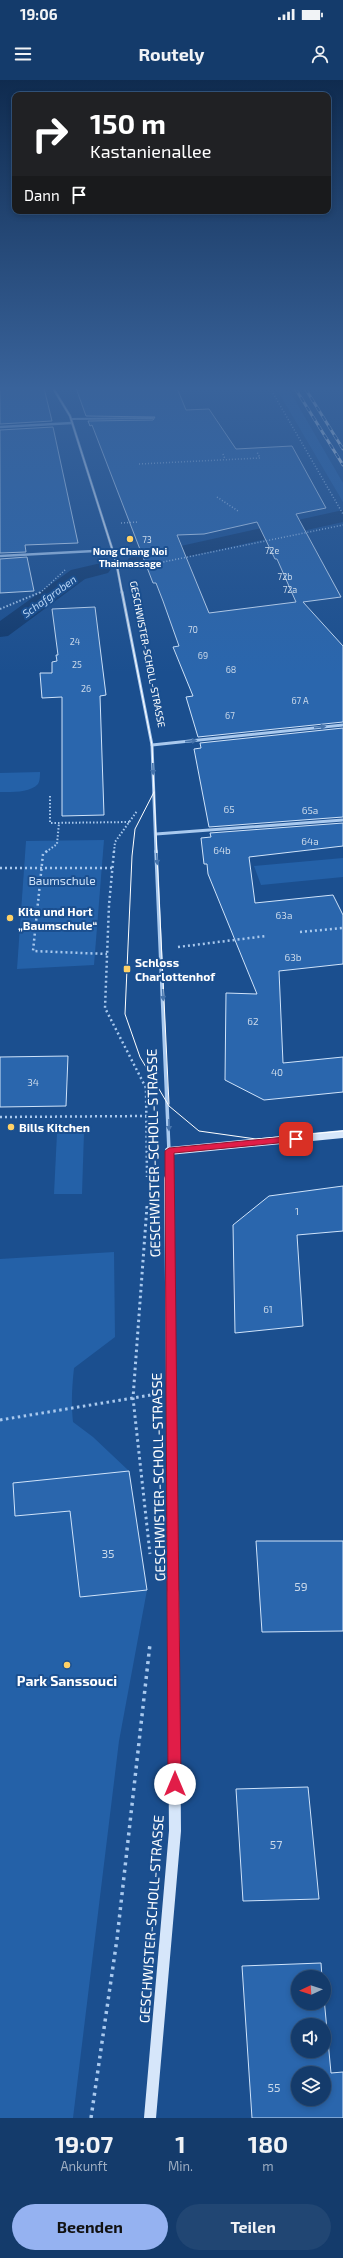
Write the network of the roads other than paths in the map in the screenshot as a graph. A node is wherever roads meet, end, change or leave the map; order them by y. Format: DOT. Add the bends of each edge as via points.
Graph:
graph roads {
  1 [pos="91,483"];
  2 [pos="113,550"];
  3 [pos="0,556"];
  4 [pos="343,725"];
  5 [pos="152,746"];
  6 [pos="343,820"];
  7 [pos="156,834"];
  8 [pos="343,1134"];
  9 [pos="169,1151"];
  10 [pos="150,2118"];
  1 -- 2 [label="street, GESCHWISTER-SCHOLL-STRASSE"];
  2 -- 3 [label="street"];
  2 -- 5 [label="street, GESCHWISTER-SCHOLL-STRASSE"];
  5 -- 4 [label="street, GESCHWISTER-SCHOLL-STRASSE, one-way"];
  5 -- 7 [label="street, GESCHWISTER-SCHOLL-STRASSE, one-way"];
  6 -- 7 [label="street"];
  7 -- 9 [label="street, GESCHWISTER-SCHOLL-STRASSE, one-way"];
  8 -- 9 [label="street"];
  9 -- 10 [label="street, GESCHWISTER-SCHOLL-STRASSE" via="175,1831"];
}
